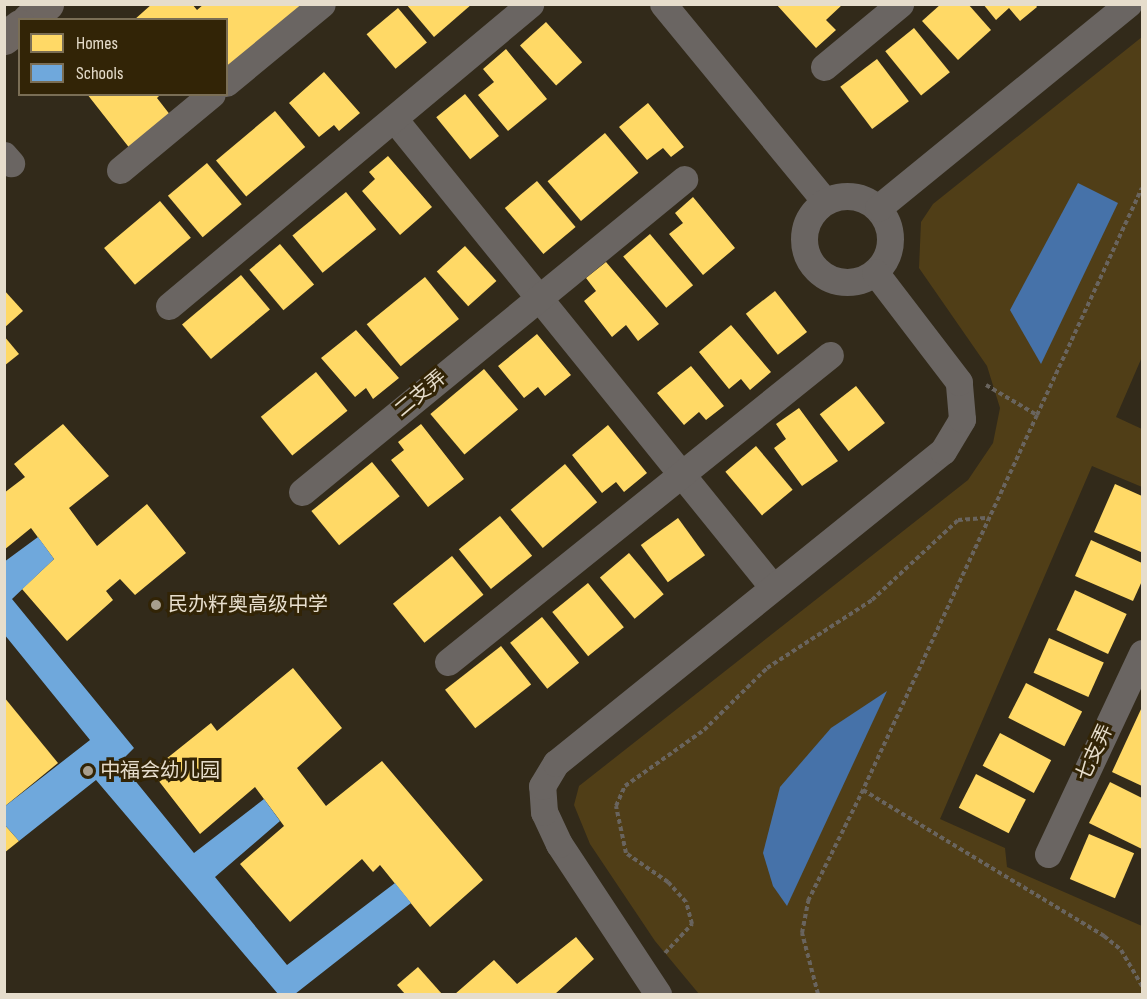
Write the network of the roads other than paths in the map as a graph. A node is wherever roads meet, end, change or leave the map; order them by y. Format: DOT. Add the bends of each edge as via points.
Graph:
graph roads {
  1 [pos="46,4"];
  2 [pos="322,4"];
  3 [pos="530,4"];
  4 [pos="663,4"];
  5 [pos="900,4"];
  6 [pos="1128,4"];
  7 [pos="30,18"];
  8 [pos="18,28"];
  9 [pos="4,38"];
  10 [pos="824,67"];
  11 [pos="228,81"];
  12 [pos="210,96"];
  13 [pos="394,120"];
  14 [pos="120,170"];
  15 [pos="684,179"];
  16 [pos="825,201"];
  17 [pos="878,208"];
  18 [pos="875,272"];
  19 [pos="539,295"];
  20 [pos="169,306"];
  21 [pos="830,354"];
  22 [pos="683,473"];
  23 [pos="302,492"];
  24 [pos="771,585"];
  25 [pos="1143,652"];
  26 [pos="448,662"];
  27 [pos="1047,854"];
  28 [pos="658,994"];
  1 -- 7 [label="main road"];
  2 -- 11 [label="street"];
  3 -- 13 [label="street"];
  4 -- 16 [label="street"];
  5 -- 10 [label="street"];
  6 -- 17 [label="street"];
  8 -- 9 [label="main road"];
  12 -- 14 [label="street"];
  13 -- 19 [label="street"];
  13 -- 20 [label="street"];
  15 -- 19 [label="street, 二支弄"];
  16 -- 17 [label="street" via="862,197"];
  16 -- 18 [label="street" via="804,231 806,253 814,267 844,281"];
  17 -- 18 [label="street" via="891,237"];
  18 -- 24 [label="street" via="962,391 962,419 943,451"];
  19 -- 22 [label="street"];
  19 -- 23 [label="street, 二支弄"];
  21 -- 22 [label="street"];
  22 -- 24 [label="street"];
  22 -- 26 [label="street"];
  24 -- 28 [label="street" via="556,763 542,786 544,812 559,844"];
  25 -- 27 [label="street, 七支弄"];
}
